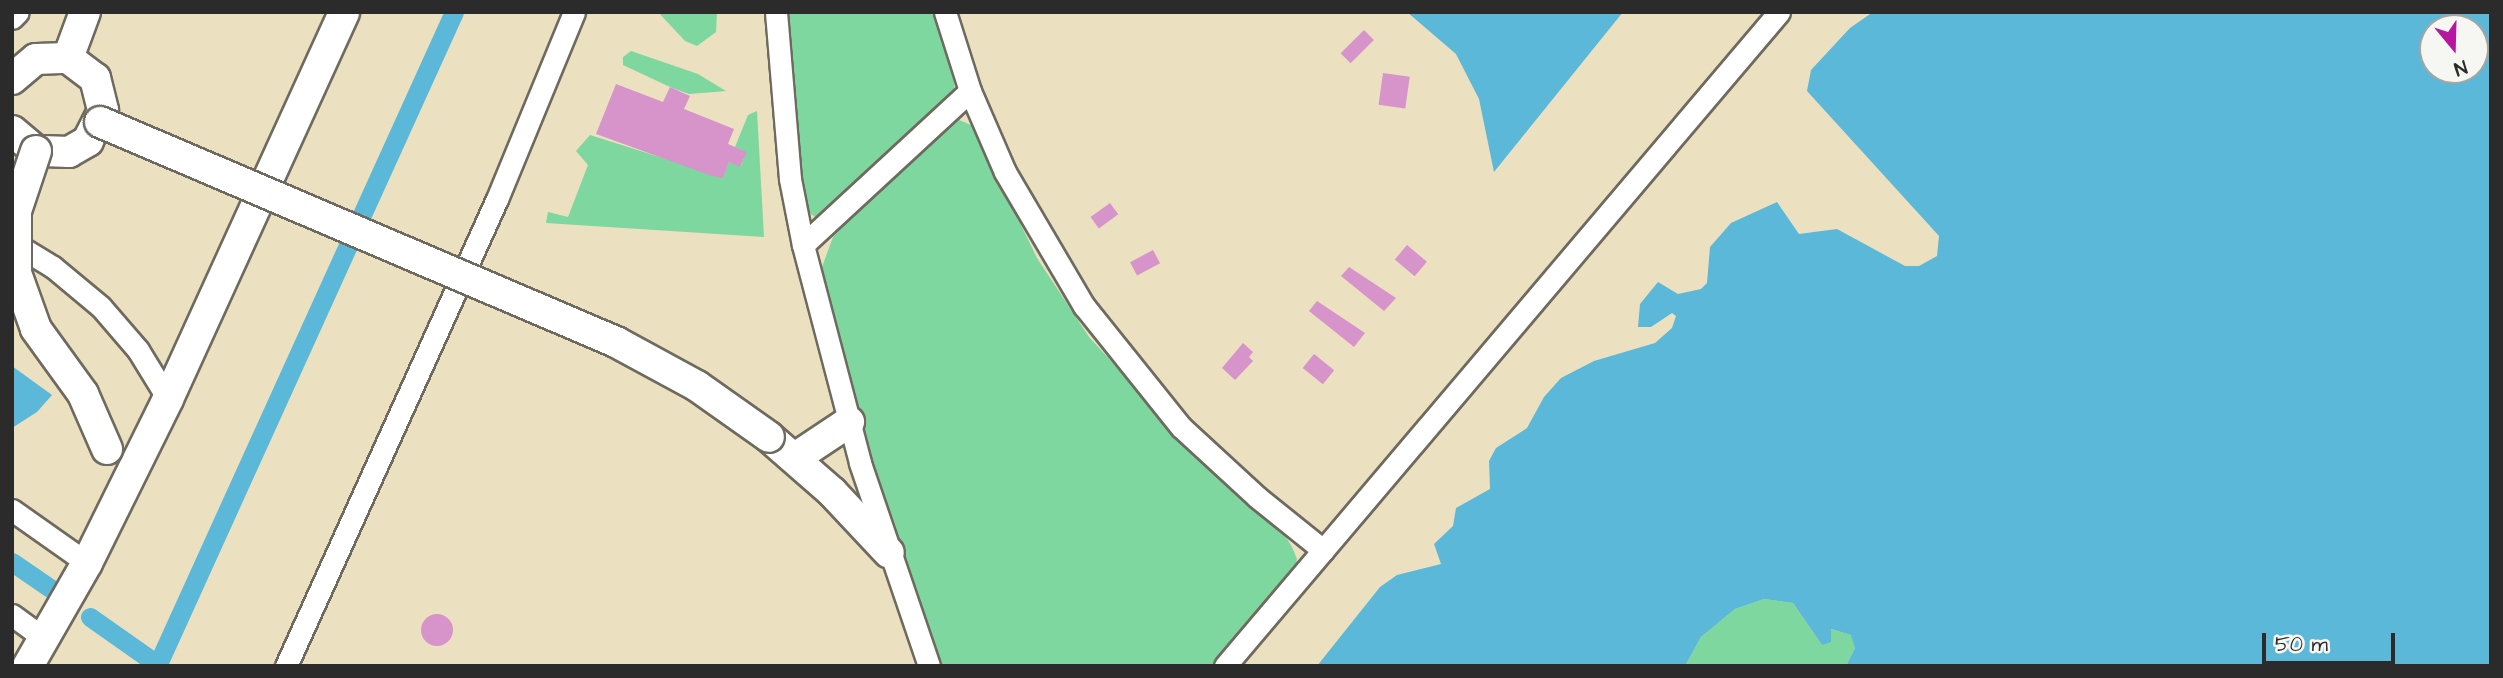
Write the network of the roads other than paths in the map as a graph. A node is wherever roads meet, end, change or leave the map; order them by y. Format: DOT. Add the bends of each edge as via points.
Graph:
graph roads {
  1 [pos="18,12"];
  2 [pos="85,12"];
  3 [pos="345,12"];
  4 [pos="574,12"];
  5 [pos="776,12"];
  6 [pos="945,12"];
  7 [pos="1779,12"];
  8 [pos="12,18"];
  9 [pos="68,58"];
  10 [pos="12,79"];
  11 [pos="970,91"];
  12 [pos="100,122"];
  13 [pos="12,131"];
  14 [pos="36,151"];
  15 [pos="12,242"];
  16 [pos="803,245"];
  17 [pos="169,399"];
  18 [pos="849,422"];
  19 [pos="795,458"];
  20 [pos="12,510"];
  21 [pos="113,510"];
  22 [pos="1323,550"];
  23 [pos="889,553"];
  24 [pos="87,563"];
  25 [pos="12,615"];
  26 [pos="44,638"];
  27 [pos="28,666"];
  28 [pos="286,666"];
  29 [pos="929,666"];
  30 [pos="1225,666"];
  1 -- 8 [label="street"];
  2 -- 9 [label="main road"];
  3 -- 17 [label="main road"];
  4 -- 28 [label="street" via="497,199"];
  5 -- 16 [label="street" via="789,179"];
  6 -- 11 [label="street"];
  7 -- 22 [label="street"];
  9 -- 10 [label="main road" via="36,59"];
  9 -- 12 [label="main road" via="95,78 103,100"];
  11 -- 16 [label="street"];
  11 -- 22 [label="street" via="1029,218 1114,348 1181,427"];
  12 -- 14 [label="main road" via="79,147 58,154"];
  12 -- 19 [label="main road, bridge" via="616,342 697,386"];
  13 -- 14 [label="main road"];
  14 -- 21 [label="main road, bridge" via="16,211 16,273 36,329 83,394 107,449"];
  15 -- 17 [label="street" via="53,267 101,307 138,350"];
  16 -- 18 [label="street"];
  17 -- 21 [label="main road"];
  18 -- 19 [label="main road"];
  18 -- 23 [label="street"];
  19 -- 23 [label="main road"];
  20 -- 24 [label="street"];
  21 -- 24 [label="main road"];
  22 -- 30 [label="street"];
  23 -- 29 [label="street"];
  24 -- 26 [label="main road"];
  25 -- 26 [label="street"];
  26 -- 27 [label="main road"];
}
